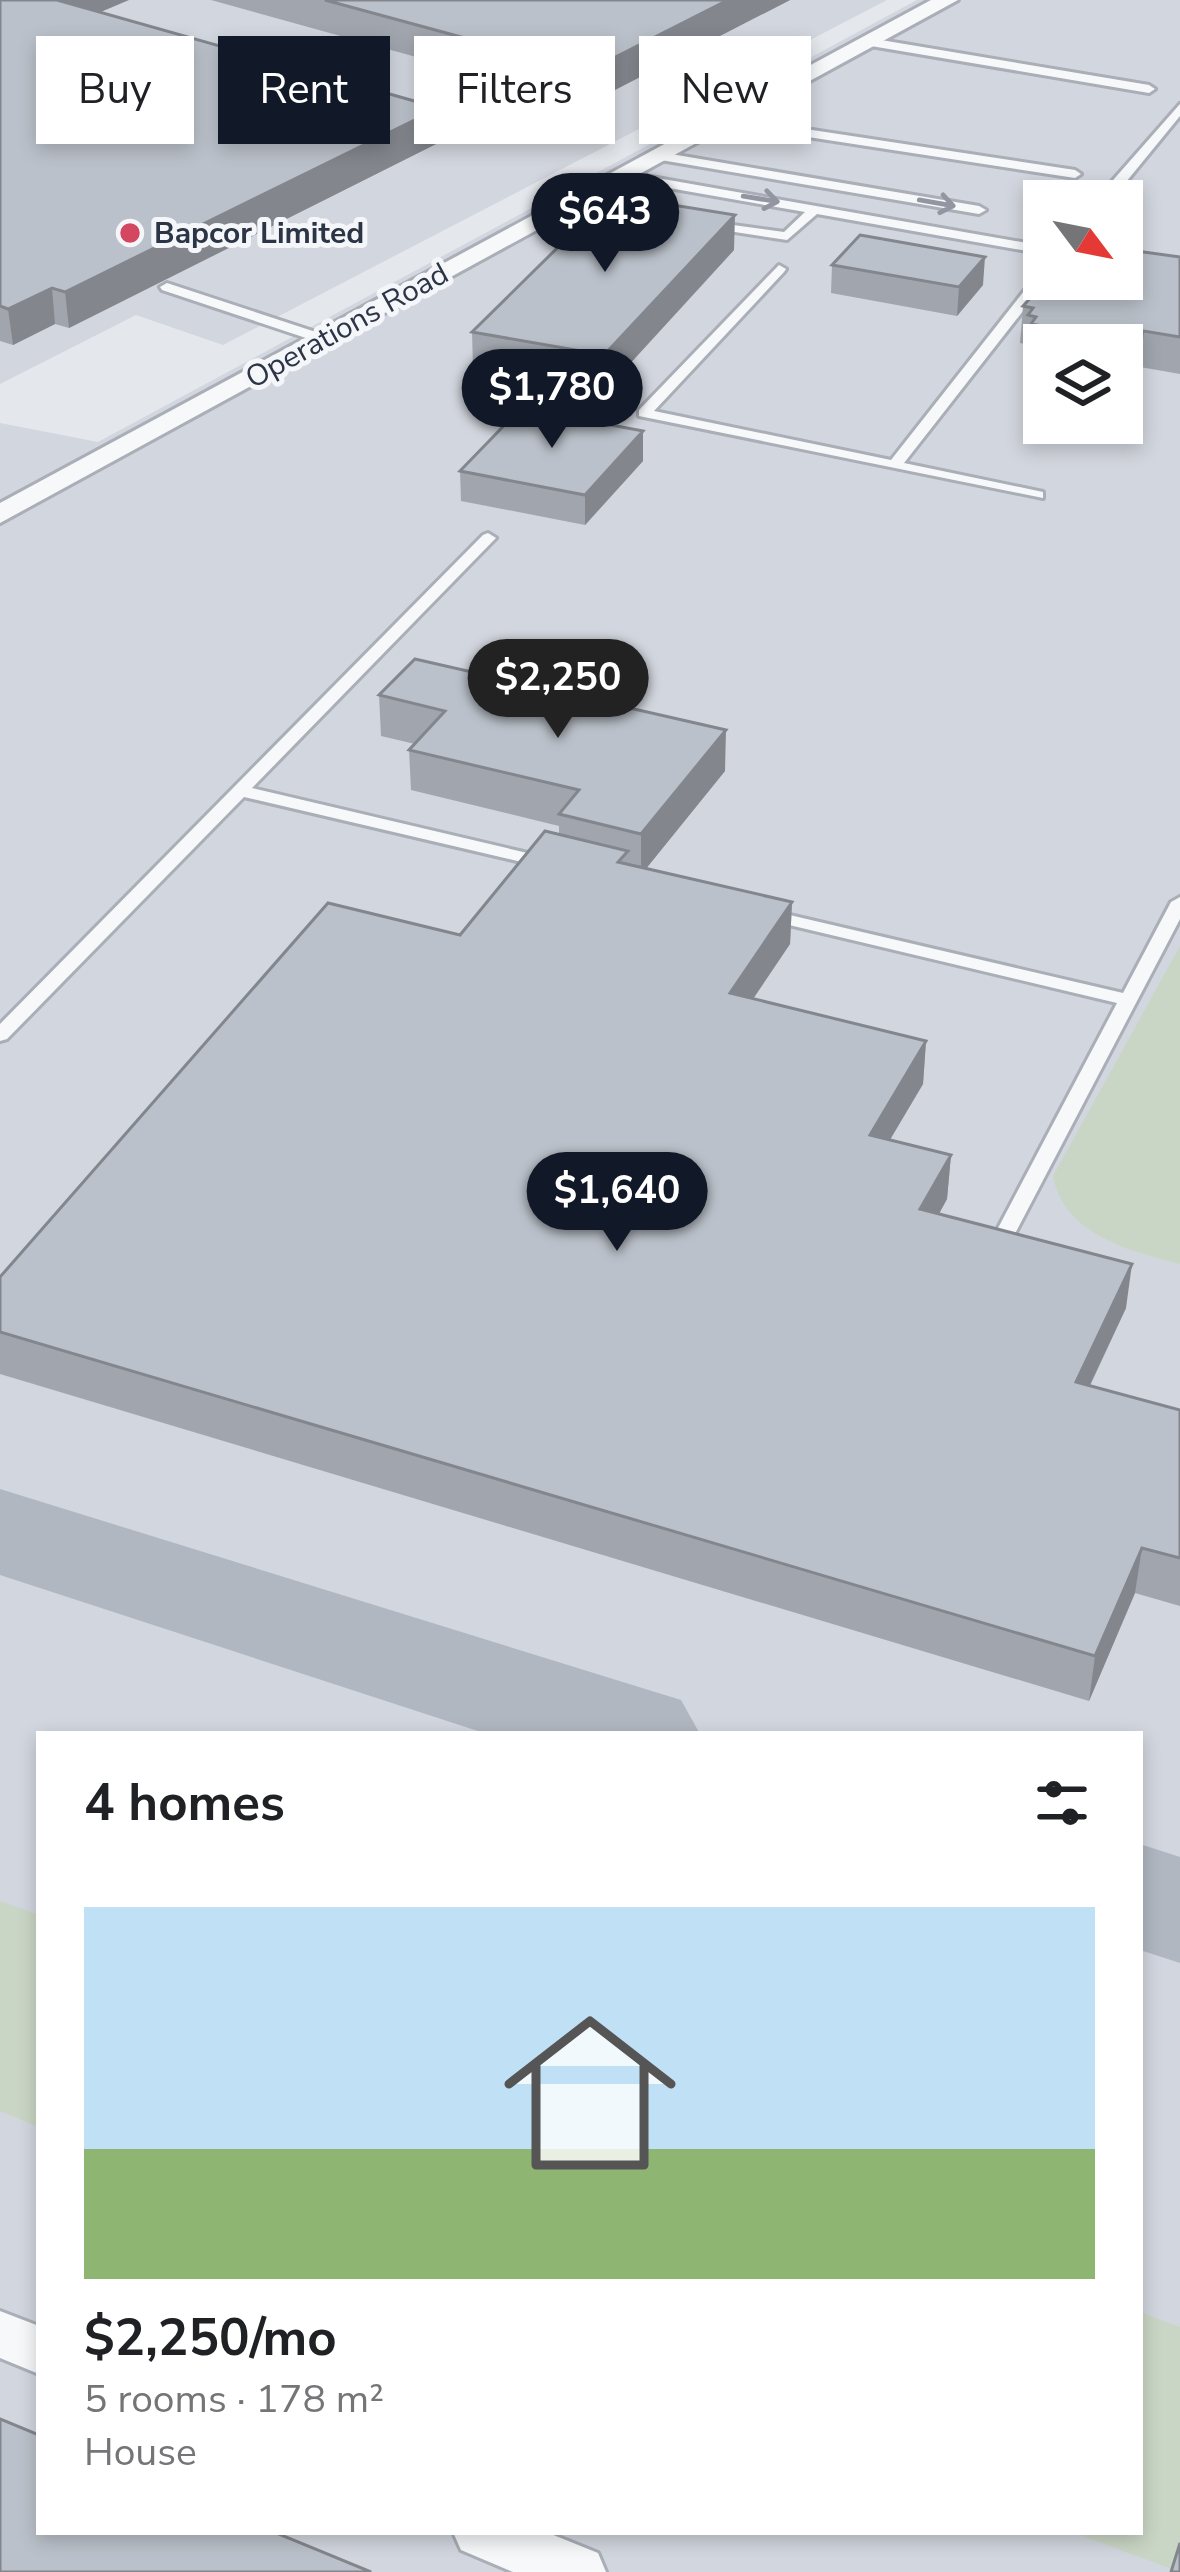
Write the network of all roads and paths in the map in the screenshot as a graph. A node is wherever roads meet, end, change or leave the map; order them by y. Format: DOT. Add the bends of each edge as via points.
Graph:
graph roads {
  1 [pos="947,0"];
  2 [pos="869,43"];
  3 [pos="1149,89"];
  4 [pos="1180,108"];
  5 [pos="811,134"];
  6 [pos="659,156"];
  7 [pos="1075,174"];
  8 [pos="623,176"];
  9 [pos="1120,180"];
  10 [pos="573,203"];
  11 [pos="816,208"];
  12 [pos="980,210"];
  13 [pos="640,213"];
  14 [pos="682,220"];
  15 [pos="1023,246"];
  16 [pos="779,268"];
  17 [pos="167,287"];
  18 [pos="1024,300"];
  19 [pos="323,339"];
  20 [pos="895,464"];
  21 [pos="1038,495"];
  22 [pos="0,514"];
  23 [pos="488,538"];
  24 [pos="242,791"];
  25 [pos="567,868"];
  26 [pos="1180,902"];
  27 [pos="754,912"];
  28 [pos="1126,999"];
  29 [pos="0,1035"];
  30 [pos="998,1247"];
  31 [pos="0,2333"];
  32 [pos="36,2349"];
  33 [pos="488,2535"];
  34 [pos="578,2572"];
  1 -- 2 [label="street, Operations Road"];
  2 -- 3 [label="lane"];
  2 -- 6 [label="street, Operations Road"];
  4 -- 9 [label="lane"];
  5 -- 7 [label="lane"];
  6 -- 8 [label="street, Operations Road"];
  6 -- 12 [label="lane, one-way"];
  8 -- 10 [label="street, Operations Road"];
  8 -- 11 [label="lane, one-way"];
  10 -- 13 [label="lane"];
  10 -- 19 [label="street, Operations Road"];
  11 -- 14 [label="lane" via="788,236"];
  11 -- 15 [label="lane"];
  16 -- 20 [label="lane" via="644,413"];
  17 -- 19 [label="lane"];
  18 -- 20 [label="lane"];
  19 -- 22 [label="street, Operations Road"];
  20 -- 21 [label="lane"];
  23 -- 24 [label="lane"];
  24 -- 25 [label="lane"];
  24 -- 29 [label="lane"];
  26 -- 28 [label="lane"];
  27 -- 28 [label="lane"];
  28 -- 30 [label="lane"];
  31 -- 32 [label="street"];
  33 -- 34 [label="street"];
}
